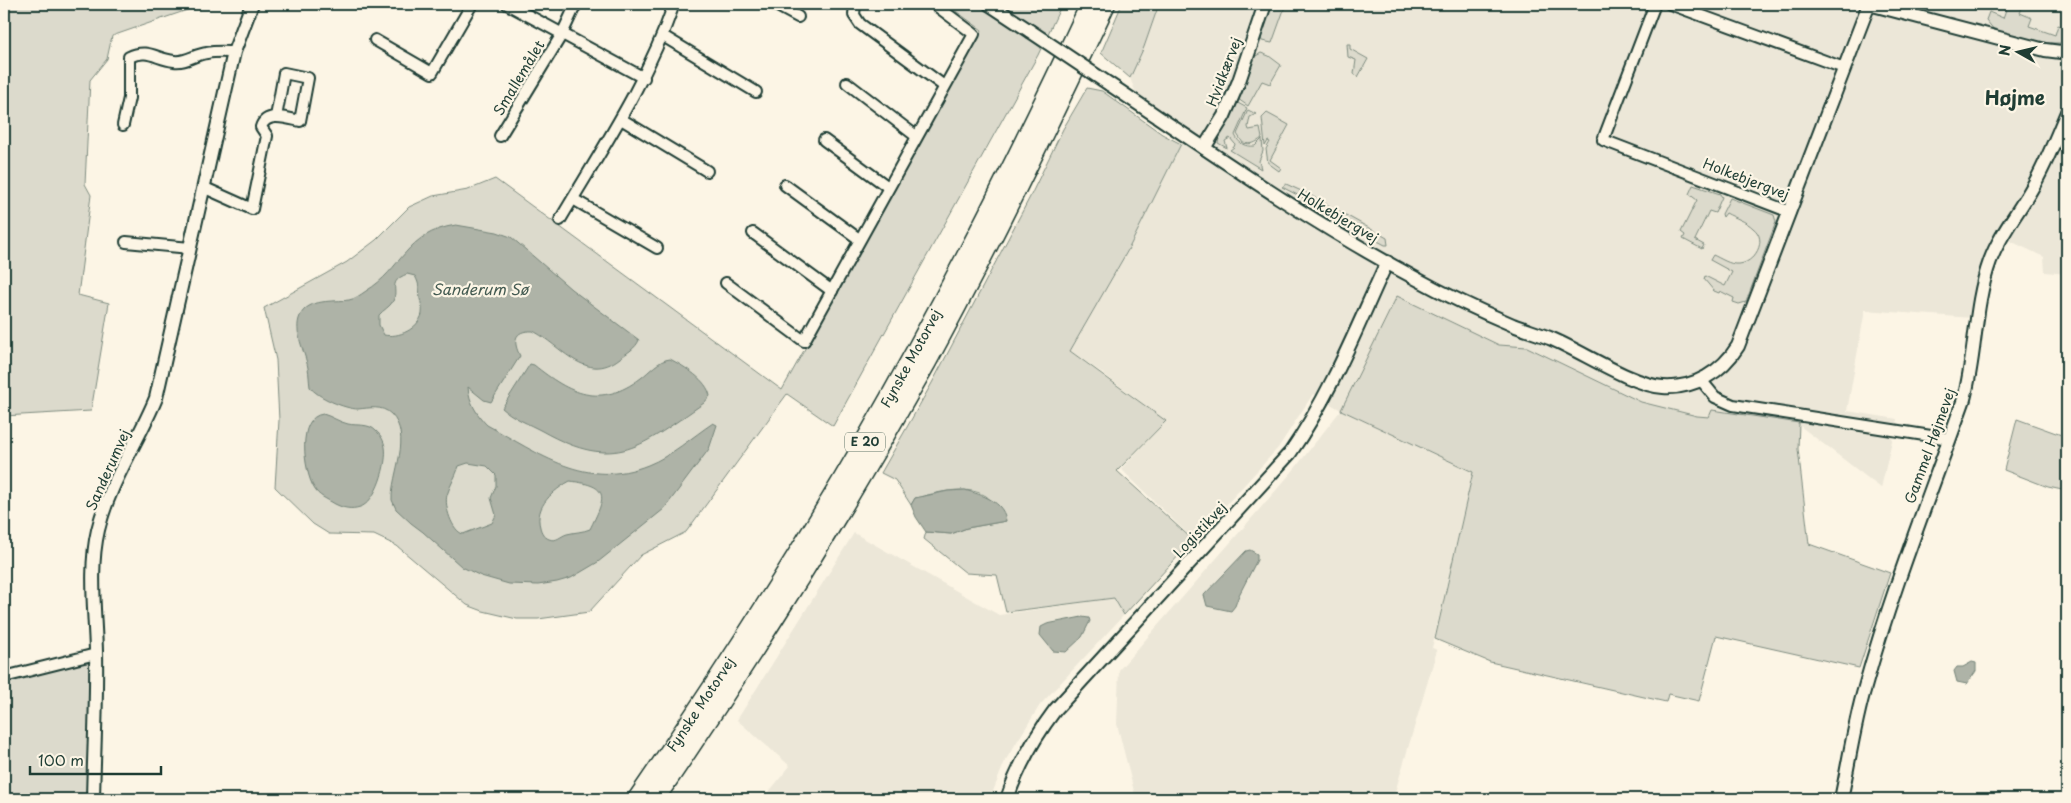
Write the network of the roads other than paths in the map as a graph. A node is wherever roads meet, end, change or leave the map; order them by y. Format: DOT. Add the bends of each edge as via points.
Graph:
graph roads {
  1 [pos="252,4"];
  2 [pos="472,4"];
  3 [pos="507,4"];
  4 [pos="576,4"];
  5 [pos="674,4"];
  6 [pos="774,4"];
  7 [pos="855,4"];
  8 [pos="934,4"];
  9 [pos="989,4"];
  10 [pos="1090,4"];
  11 [pos="1106,4"];
  12 [pos="1265,4"];
  13 [pos="1655,4"];
  14 [pos="1670,4"];
  15 [pos="1869,4"];
  16 [pos="798,17"];
  17 [pos="562,34"];
  18 [pos="663,36"];
  19 [pos="375,40"];
  20 [pos="2067,51"];
  21 [pos="234,52"];
  22 [pos="1844,68"];
  23 [pos="644,78"];
  24 [pos="847,83"];
  25 [pos="944,86"];
  26 [pos="756,92"];
  27 [pos="2067,112"];
  28 [pos="276,117"];
  29 [pos="621,119"];
  30 [pos="123,125"];
  31 [pos="500,136"];
  32 [pos="916,136"];
  33 [pos="824,140"];
  34 [pos="1204,148"];
  35 [pos="707,171"];
  36 [pos="785,185"];
  37 [pos="888,187"];
  38 [pos="205,188"];
  39 [pos="573,199"];
  40 [pos="1790,212"];
  41 [pos="560,220"];
  42 [pos="753,233"];
  43 [pos="859,239"];
  44 [pos="126,242"];
  45 [pos="190,248"];
  46 [pos="657,248"];
  47 [pos="1387,262"];
  48 [pos="726,283"];
  49 [pos="832,291"];
  50 [pos="1701,380"];
  51 [pos="1950,439"];
  52 [pos="96,654"];
  53 [pos="4,677"];
  54 [pos="93,799"];
  55 [pos="637,799"];
  56 [pos="655,799"];
  57 [pos="1007,799"];
  58 [pos="1841,799"];
  1 -- 21 [label="street, Sanderumvej"];
  2 -- 19 [label="street" via="432,73"];
  3 -- 17 [label="street, Smallemålet"];
  4 -- 17 [label="street, Smallemålet"];
  5 -- 18 [label="street"];
  6 -- 16 [label="street"];
  7 -- 25 [label="street" via="854,16 860,24"];
  8 -- 25 [label="street" via="974,34"];
  9 -- 34 [label="street, Holkebjergvej, bridge"];
  10 -- 55 [label="highway, Fynske Motorvej / E 20" via="954,279 862,446 753,626"];
  11 -- 56 [label="highway, Fynske Motorvej / E 20" via="1043,138 927,361 765,634"];
  12 -- 34 [label="street, Hvidkærvej" via="1239,81 1224,116"];
  13 -- 40 [label="street, Holkebjergvej" via="1603,140"];
  14 -- 22 [label="street"];
  15 -- 20 [label="street" via="2046,50"];
  15 -- 22 [label="street, Holkebjergvej"];
  17 -- 23 [label="street, Smallemålet"];
  17 -- 31 [label="street, Smallemålet"];
  18 -- 23 [label="street"];
  18 -- 26 [label="street"];
  21 -- 30 [label="street" via="206,53 184,61 138,53 129,57 129,98"];
  21 -- 38 [label="street, Sanderumvej"];
  22 -- 40 [label="street, Holkebjergvej"];
  23 -- 29 [label="street"];
  24 -- 32 [label="street"];
  25 -- 32 [label="street"];
  27 -- 51 [label="street, Gammel Højmevej" via="2032,189 2005,230 1990,261 1970,375"];
  28 -- 28 [label="street" via="300,120 308,78 284,73"];
  28 -- 38 [label="street" via="262,122 261,127 267,136 252,209"];
  29 -- 35 [label="street"];
  29 -- 39 [label="street"];
  32 -- 37 [label="street"];
  33 -- 37 [label="street"];
  34 -- 47 [label="street, Holkebjergvej" via="1292,206"];
  36 -- 43 [label="street"];
  37 -- 43 [label="street"];
  38 -- 45 [label="street, Sanderumvej"];
  39 -- 41 [label="street"];
  39 -- 46 [label="street"];
  40 -- 50 [label="street, Holkebjergvej" via="1738,346 1721,367"];
  42 -- 49 [label="street"];
  43 -- 49 [label="street"];
  44 -- 45 [label="street"];
  45 -- 52 [label="street, Sanderumvej" via="156,398 120,473 98,531 94,559"];
  47 -- 50 [label="street, Holkebjergvej" via="1416,279 1642,382 1671,387"];
  47 -- 57 [label="street, Logistikvej" via="1324,398 1290,453 1055,710 1022,761"];
  48 -- 49 [label="street" via="804,340"];
  50 -- 51 [label="street" via="1715,397 1733,405"];
  51 -- 58 [label="street, Gammel Højmevej" via="1908,549 1875,651"];
  52 -- 53 [label="street"];
  52 -- 54 [label="street, Sanderumvej"];
}
